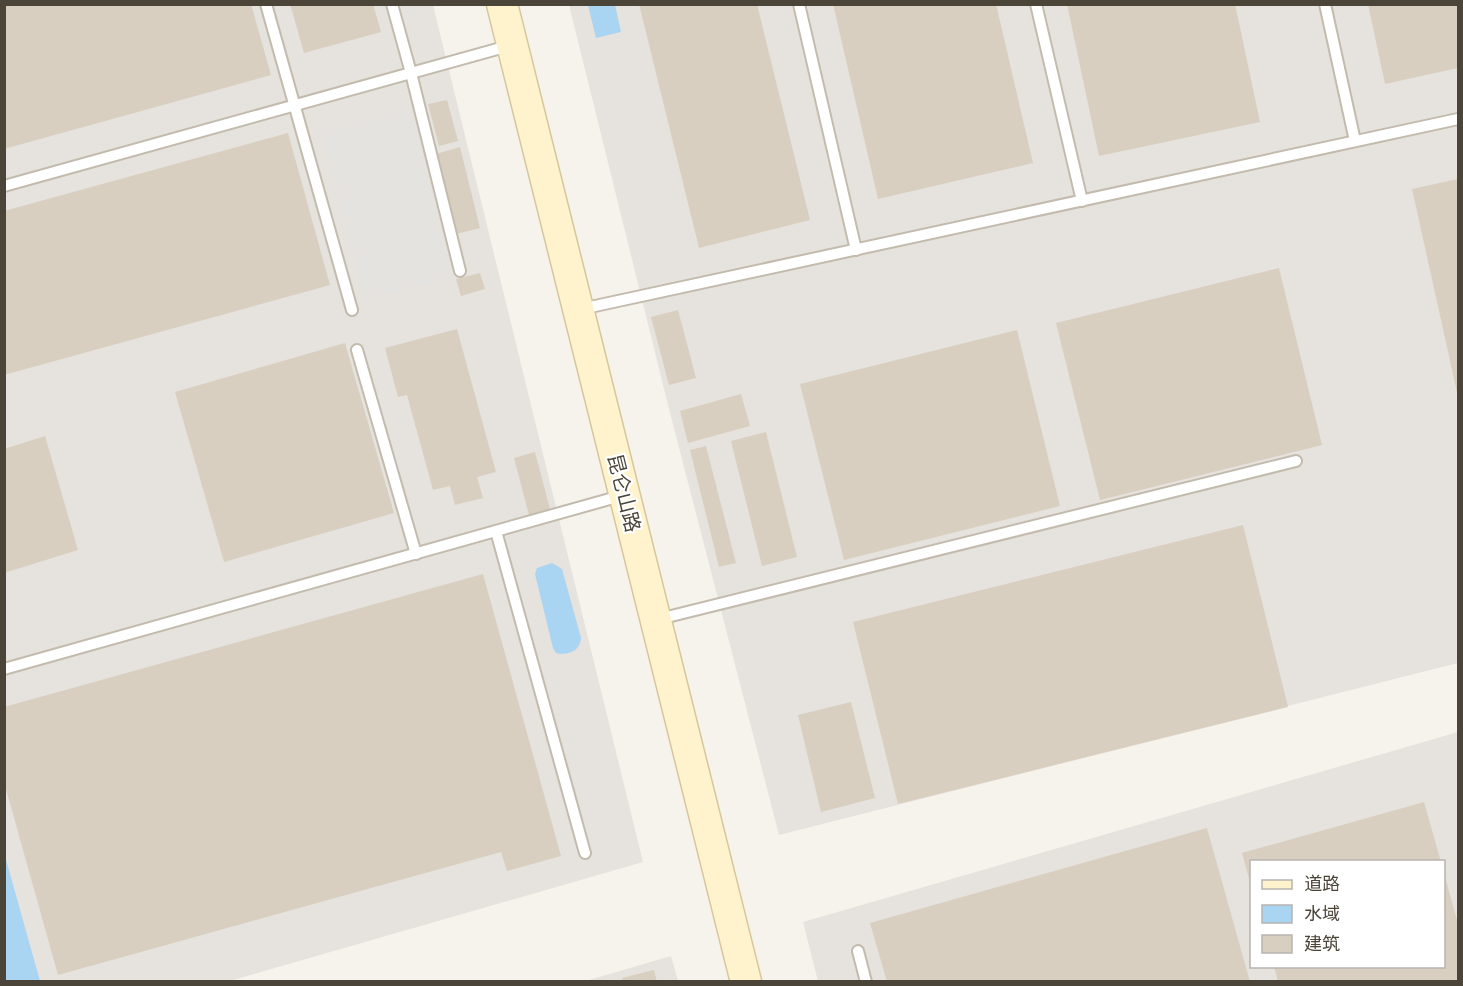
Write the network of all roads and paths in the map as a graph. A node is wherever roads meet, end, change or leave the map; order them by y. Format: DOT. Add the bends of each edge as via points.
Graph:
graph roads {
  1 [pos="266,4"];
  2 [pos="392,4"];
  3 [pos="502,4"];
  4 [pos="799,4"];
  5 [pos="1036,4"];
  6 [pos="1325,4"];
  7 [pos="512,45"];
  8 [pos="411,73"];
  9 [pos="294,105"];
  10 [pos="1458,119"];
  11 [pos="1355,141"];
  12 [pos="4,186"];
  13 [pos="1082,201"];
  14 [pos="856,250"];
  15 [pos="460,271"];
  16 [pos="352,310"];
  17 [pos="578,310"];
  18 [pos="357,350"];
  19 [pos="1296,461"];
  20 [pos="624,495"];
  21 [pos="496,531"];
  22 [pos="416,554"];
  23 [pos="655,620"];
  24 [pos="4,669"];
  25 [pos="585,853"];
  26 [pos="858,951"];
  27 [pos="746,981"];
  28 [pos="866,981"];
  1 -- 9 [label="lane"];
  2 -- 8 [label="lane"];
  3 -- 7 [label="street, 昆仑山路"];
  4 -- 14 [label="lane"];
  5 -- 13 [label="lane"];
  6 -- 11 [label="lane"];
  7 -- 8 [label="lane"];
  7 -- 17 [label="street, 昆仑山路"];
  8 -- 9 [label="lane"];
  8 -- 15 [label="lane"];
  9 -- 12 [label="lane"];
  9 -- 16 [label="lane"];
  10 -- 11 [label="lane"];
  11 -- 13 [label="lane"];
  13 -- 14 [label="lane"];
  14 -- 17 [label="lane"];
  17 -- 20 [label="street, 昆仑山路"];
  18 -- 22 [label="lane"];
  19 -- 23 [label="lane"];
  20 -- 21 [label="lane"];
  20 -- 23 [label="street, 昆仑山路"];
  21 -- 22 [label="lane"];
  21 -- 25 [label="lane"];
  22 -- 24 [label="lane"];
  23 -- 27 [label="street, 昆仑山路"];
  26 -- 28 [label="lane"];
}
